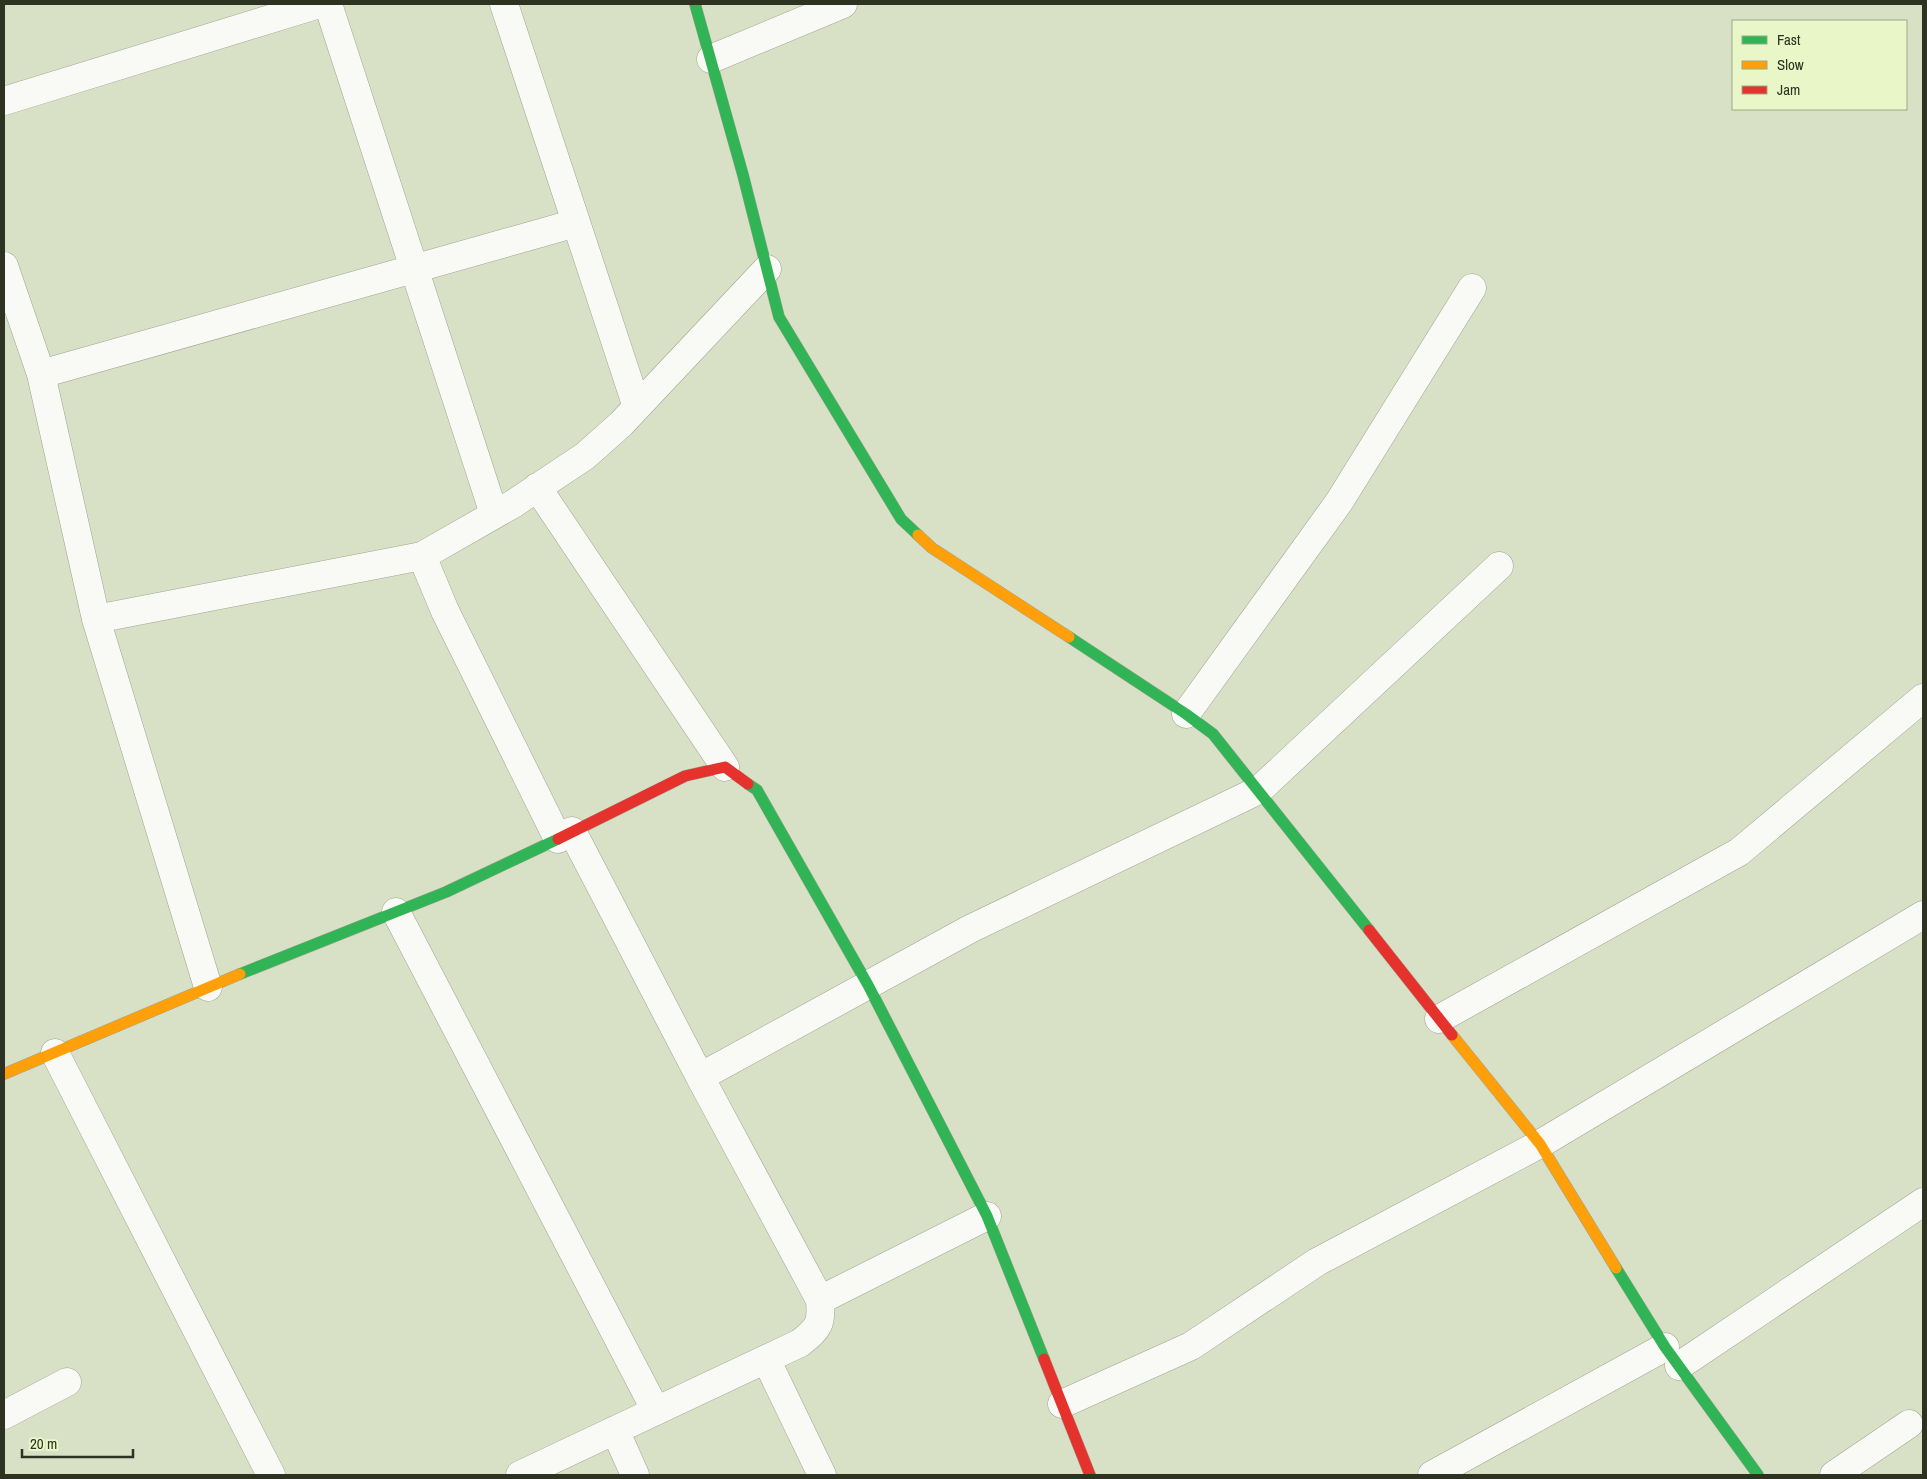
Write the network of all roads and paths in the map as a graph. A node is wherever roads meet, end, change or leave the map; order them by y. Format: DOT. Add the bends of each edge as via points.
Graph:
graph roads {
  1 [pos="318,4"];
  2 [pos="328,4"];
  3 [pos="504,4"];
  4 [pos="696,4"];
  5 [pos="843,4"];
  6 [pos="711,59"];
  7 [pos="4,101"];
  8 [pos="576,224"];
  9 [pos="4,266"];
  10 [pos="415,269"];
  11 [pos="766,269"];
  12 [pos="1472,288"];
  13 [pos="41,374"];
  14 [pos="636,407"];
  15 [pos="538,487"];
  16 [pos="494,514"];
  17 [pos="422,556"];
  18 [pos="1499,566"];
  19 [pos="96,619"];
  20 [pos="1923,698"];
  21 [pos="1186,714"];
  22 [pos="725,767"];
  23 [pos="1259,790"];
  24 [pos="565,835"];
  25 [pos="396,912"];
  26 [pos="1923,915"];
  27 [pos="868,985"];
  28 [pos="208,987"];
  29 [pos="1439,1019"];
  30 [pos="55,1053"];
  31 [pos="4,1074"];
  32 [pos="700,1077"];
  33 [pos="1540,1144"];
  34 [pos="1923,1202"];
  35 [pos="987,1216"];
  36 [pos="820,1300"];
  37 [pos="1672,1357"];
  38 [pos="766,1359"];
  39 [pos="67,1382"];
  40 [pos="1062,1404"];
  41 [pos="656,1411"];
  42 [pos="4,1415"];
  43 [pos="1909,1424"];
  44 [pos="614,1430"];
  45 [pos="270,1475"];
  46 [pos="520,1475"];
  47 [pos="635,1475"];
  48 [pos="822,1475"];
  49 [pos="1090,1475"];
  50 [pos="1432,1475"];
  51 [pos="1758,1475"];
  52 [pos="1834,1475"];
  1 -- 7 [label="street"];
  2 -- 10 [label="street"];
  3 -- 8 [label="street"];
  4 -- 6 [label="street"];
  5 -- 6 [label="street"];
  6 -- 11 [label="street"];
  8 -- 10 [label="street"];
  8 -- 14 [label="street"];
  9 -- 13 [label="street"];
  10 -- 13 [label="street"];
  10 -- 16 [label="street"];
  11 -- 14 [label="street"];
  11 -- 21 [label="street" via="779,317 901,519 932,548"];
  12 -- 21 [label="street" via="1339,502"];
  13 -- 19 [label="street"];
  14 -- 15 [label="street" via="585,456"];
  15 -- 16 [label="street"];
  15 -- 22 [label="street"];
  16 -- 17 [label="street"];
  17 -- 19 [label="street"];
  17 -- 24 [label="street" via="445,611"];
  18 -- 23 [label="street"];
  19 -- 28 [label="street"];
  20 -- 29 [label="street" via="1739,852"];
  21 -- 23 [label="street" via="1213,734"];
  22 -- 24 [label="street" via="685,776"];
  22 -- 27 [label="street" via="757,790"];
  23 -- 27 [label="street" via="970,929"];
  23 -- 29 [label="street"];
  24 -- 25 [label="street" via="455,888"];
  24 -- 32 [label="street"];
  25 -- 28 [label="street"];
  25 -- 41 [label="street"];
  26 -- 33 [label="street"];
  27 -- 32 [label="street"];
  27 -- 35 [label="street"];
  28 -- 30 [label="street"];
  29 -- 33 [label="street"];
  30 -- 31 [label="street"];
  30 -- 45 [label="street"];
  32 -- 36 [label="street"];
  33 -- 37 [label="street"];
  33 -- 40 [label="street" via="1317,1262 1191,1346"];
  34 -- 37 [label="street"];
  35 -- 36 [label="street"];
  35 -- 40 [label="street"];
  36 -- 38 [label="street" via="822,1318 812,1334"];
  37 -- 50 [label="street"];
  37 -- 51 [label="street"];
  38 -- 41 [label="street"];
  38 -- 48 [label="street"];
  39 -- 42 [label="street"];
  40 -- 49 [label="street"];
  41 -- 44 [label="street"];
  43 -- 52 [label="street"];
  44 -- 46 [label="street"];
  44 -- 47 [label="street"];
}
